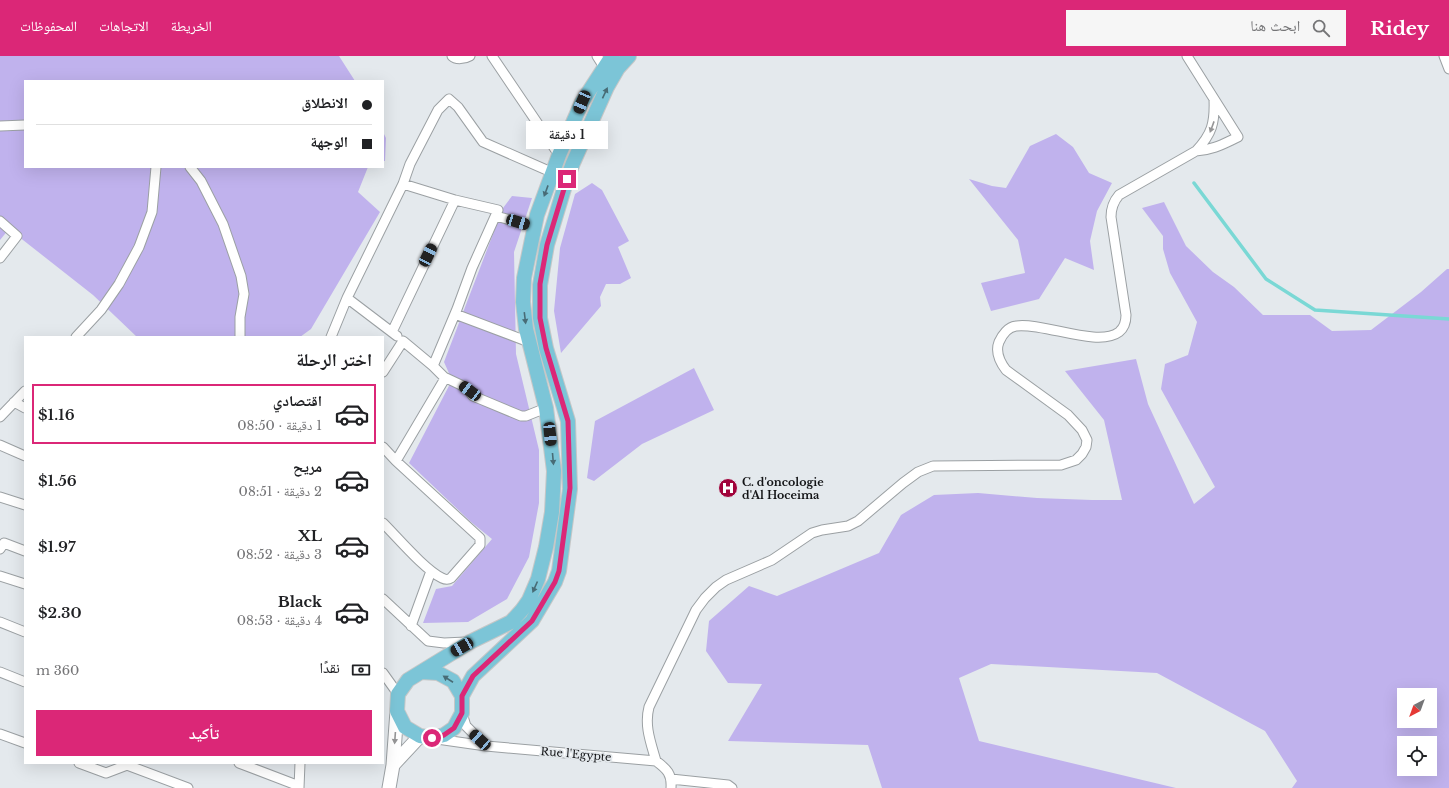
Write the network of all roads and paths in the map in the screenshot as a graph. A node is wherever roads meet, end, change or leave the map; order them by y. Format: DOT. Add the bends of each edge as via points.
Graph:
graph roads {
  1 [pos="452,56"];
  2 [pos="470,56"];
  3 [pos="492,56"];
  4 [pos="629,56"];
  5 [pos="1187,56"];
  6 [pos="1444,56"];
  7 [pos="604,60"];
  8 [pos="1449,69"];
  9 [pos="1214,99"];
  10 [pos="24,125"];
  11 [pos="0,126"];
  12 [pos="1196,151"];
  13 [pos="559,156"];
  14 [pos="156,168"];
  15 [pos="191,168"];
  16 [pos="553,173"];
  17 [pos="567,179"];
  18 [pos="403,184"];
  19 [pos="455,200"];
  20 [pos="496,216"];
  21 [pos="0,221"];
  22 [pos="535,227"];
  23 [pos="0,258"];
  24 [pos="347,298"];
  25 [pos="455,314"];
  26 [pos="392,332"];
  27 [pos="77,336"];
  28 [pos="240,336"];
  29 [pos="331,336"];
  30 [pos="403,341"];
  31 [pos="529,342"];
  32 [pos="433,366"];
  33 [pos="384,370"];
  34 [pos="444,377"];
  35 [pos="24,392"];
  36 [pos="14,402"];
  37 [pos="24,407"];
  38 [pos="546,408"];
  39 [pos="0,417"];
  40 [pos="0,445"];
  41 [pos="384,448"];
  42 [pos="24,456"];
  43 [pos="396,461"];
  44 [pos="0,497"];
  45 [pos="24,505"];
  46 [pos="384,524"];
  47 [pos="2,546"];
  48 [pos="24,551"];
  49 [pos="430,571"];
  50 [pos="0,576"];
  51 [pos="24,584"];
  52 [pos="384,600"];
  53 [pos="0,622"];
  54 [pos="411,626"];
  55 [pos="24,632"];
  56 [pos="470,642"];
  57 [pos="0,672"];
  58 [pos="421,672"];
  59 [pos="384,674"];
  60 [pos="24,682"];
  61 [pos="398,694"];
  62 [pos="462,696"];
  63 [pos="397,711"];
  64 [pos="462,713"];
  65 [pos="0,734"];
  66 [pos="426,737"];
  67 [pos="24,743"];
  68 [pos="486,746"];
  69 [pos="656,762"];
  70 [pos="82,764"];
  71 [pos="242,764"];
  72 [pos="300,764"];
  73 [pos="393,766"];
  74 [pos="671,783"];
  75 [pos="299,787"];
  76 [pos="188,788"];
  77 [pos="389,788"];
  78 [pos="732,788"];
  1 -- 2 [label="street"];
  3 -- 13 [label="street"];
  17 -- 4 [label="main road, one-way" via="607,88 618,68"];
  5 -- 9 [label="street"];
  6 -- 8 [label="street"];
  7 -- 13 [label="main road" via="582,102"];
  9 -- 12 [label="street, one-way" via="1212,128"];
  9 -- 12 [label="street" via="1238,137 1217,148"];
  10 -- 11 [label="street"];
  12 -- 69 [label="street" via="1119,195 1111,209 1126,315 1122,329 1112,336 1094,337 1015,326 1001,336 997,346 997,354 1006,370 1068,416 1082,430 1087,440 1082,454 1076,460 1061,465 933,466 918,472 858,521 848,526 812,533 772,560 716,587 696,610 649,707 647,728"];
  13 -- 16 [label="main road"];
  14 -- 27 [label="street" via="152,212 139,247 120,284"];
  15 -- 28 [label="street" via="201,181 223,224 241,276 244,294"];
  16 -- 17 [label="street"];
  16 -- 18 [label="street" via="484,142 449,99 438,110 410,164"];
  16 -- 22 [label="main road, one-way"];
  17 -- 62 [label="main road" via="547,245 540,284 540,318 546,348 568,421 570,488 559,571 532,621 473,676"];
  18 -- 19 [label="street"];
  18 -- 24 [label="street"];
  19 -- 20 [label="street" via="498,210"];
  19 -- 26 [label="street"];
  20 -- 22 [label="street"];
  20 -- 25 [label="street" via="472,268"];
  21 -- 23 [label="street" via="17,236"];
  22 -- 31 [label="main road, one-way" via="524,278 523,302"];
  24 -- 26 [label="street"];
  24 -- 29 [label="street"];
  25 -- 31 [label="street"];
  25 -- 32 [label="street"];
  26 -- 30 [label="street"];
  30 -- 32 [label="street"];
  30 -- 33 [label="street"];
  31 -- 38 [label="main road"];
  32 -- 34 [label="street"];
  34 -- 38 [label="street" via="461,385 473,396 521,416"];
  34 -- 43 [label="street"];
  35 -- 36 [label="street"];
  36 -- 37 [label="street"];
  36 -- 39 [label="street"];
  38 -- 56 [label="main road, one-way" via="554,471 552,512 538,579 526,605 510,622"];
  40 -- 42 [label="street"];
  41 -- 43 [label="street"];
  43 -- 49 [label="street" via="480,538 480,546 448,580"];
  44 -- 45 [label="street"];
  46 -- 49 [label="street"];
  47 -- 48 [label="street"];
  49 -- 54 [label="street"];
  50 -- 51 [label="street"];
  52 -- 54 [label="street"];
  53 -- 55 [label="street"];
  54 -- 56 [label="street" via="428,641 444,644"];
  56 -- 58 [label="main road"];
  57 -- 60 [label="street"];
  58 -- 61 [label="main road" via="408,680"];
  62 -- 58 [label="main road, one-way" via="453,681 438,673"];
  59 -- 61 [label="street"];
  61 -- 63 [label="main road"];
  62 -- 64 [label="main road"];
  63 -- 66 [label="main road" via="405,727"];
  63 -- 73 [label="street, one-way"];
  64 -- 66 [label="main road" via="454,728 444,735"];
  64 -- 68 [label="street" via="466,726"];
  65 -- 67 [label="street"];
  66 -- 68 [label="street, Rue l'Egypte"];
  66 -- 73 [label="street"];
  68 -- 69 [label="street, Rue l'Egypte"];
  69 -- 74 [label="street, Rue l'Egypte" via="665,768"];
  70 -- 76 [label="street" via="106,773 127,765"];
  71 -- 75 [label="street"];
  72 -- 75 [label="street"];
  73 -- 77 [label="street"];
  74 -- 78 [label="street" via="728,785"];
}
